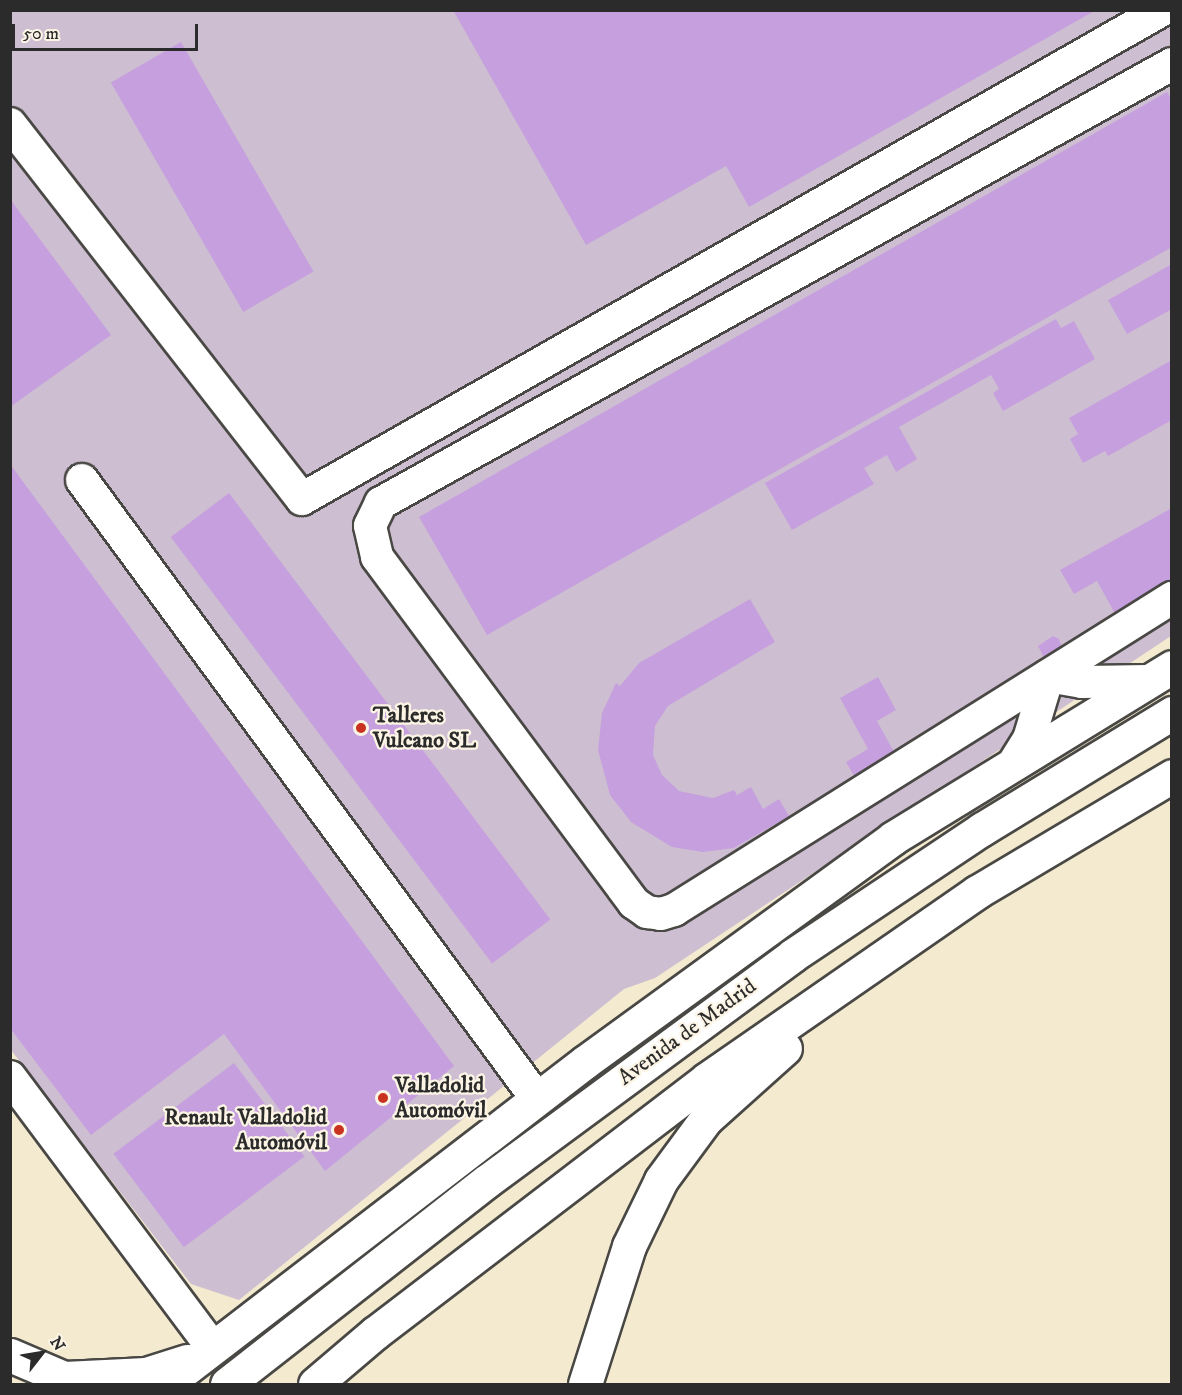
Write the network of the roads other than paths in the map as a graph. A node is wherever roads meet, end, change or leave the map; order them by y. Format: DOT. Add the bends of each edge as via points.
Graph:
graph roads {
  1 [pos="1162,10"];
  2 [pos="1172,64"];
  3 [pos="10,124"];
  4 [pos="82,480"];
  5 [pos="1172,598"];
  6 [pos="1160,674"];
  7 [pos="1048,676"];
  8 [pos="1172,713"];
  9 [pos="1014,764"];
  10 [pos="1172,776"];
  11 [pos="1172,784"];
  12 [pos="10,1077"];
  13 [pos="537,1099"];
  14 [pos="205,1353"];
  15 [pos="10,1355"];
  16 [pos="166,1384"];
  17 [pos="227,1384"];
  18 [pos="315,1384"];
  19 [pos="585,1384"];
  1 -- 3 [label="lane" via="302,499"];
  2 -- 7 [label="lane" via="381,503 370,526 377,557 634,903 647,912 674,910"];
  4 -- 13 [label="lane"];
  5 -- 7 [label="lane"];
  6 -- 7 [label="lane" via="1082,682"];
  6 -- 9 [label="highway"];
  7 -- 9 [label="lane" via="1029,739"];
  8 -- 17 [label="highway, Avenida de Madrid" via="982,829 793,955 488,1180"];
  9 -- 13 [label="highway" via="892,838"];
  10 -- 18 [label="highway" via="977,892 707,1079 384,1326"];
  11 -- 19 [label="highway" via="853,997 771,1059 706,1119 662,1180 629,1246"];
  12 -- 14 [label="lane"];
  13 -- 14 [label="highway"];
  14 -- 15 [label="highway" via="146,1374 64,1378"];
  14 -- 16 [label="highway"];
}
